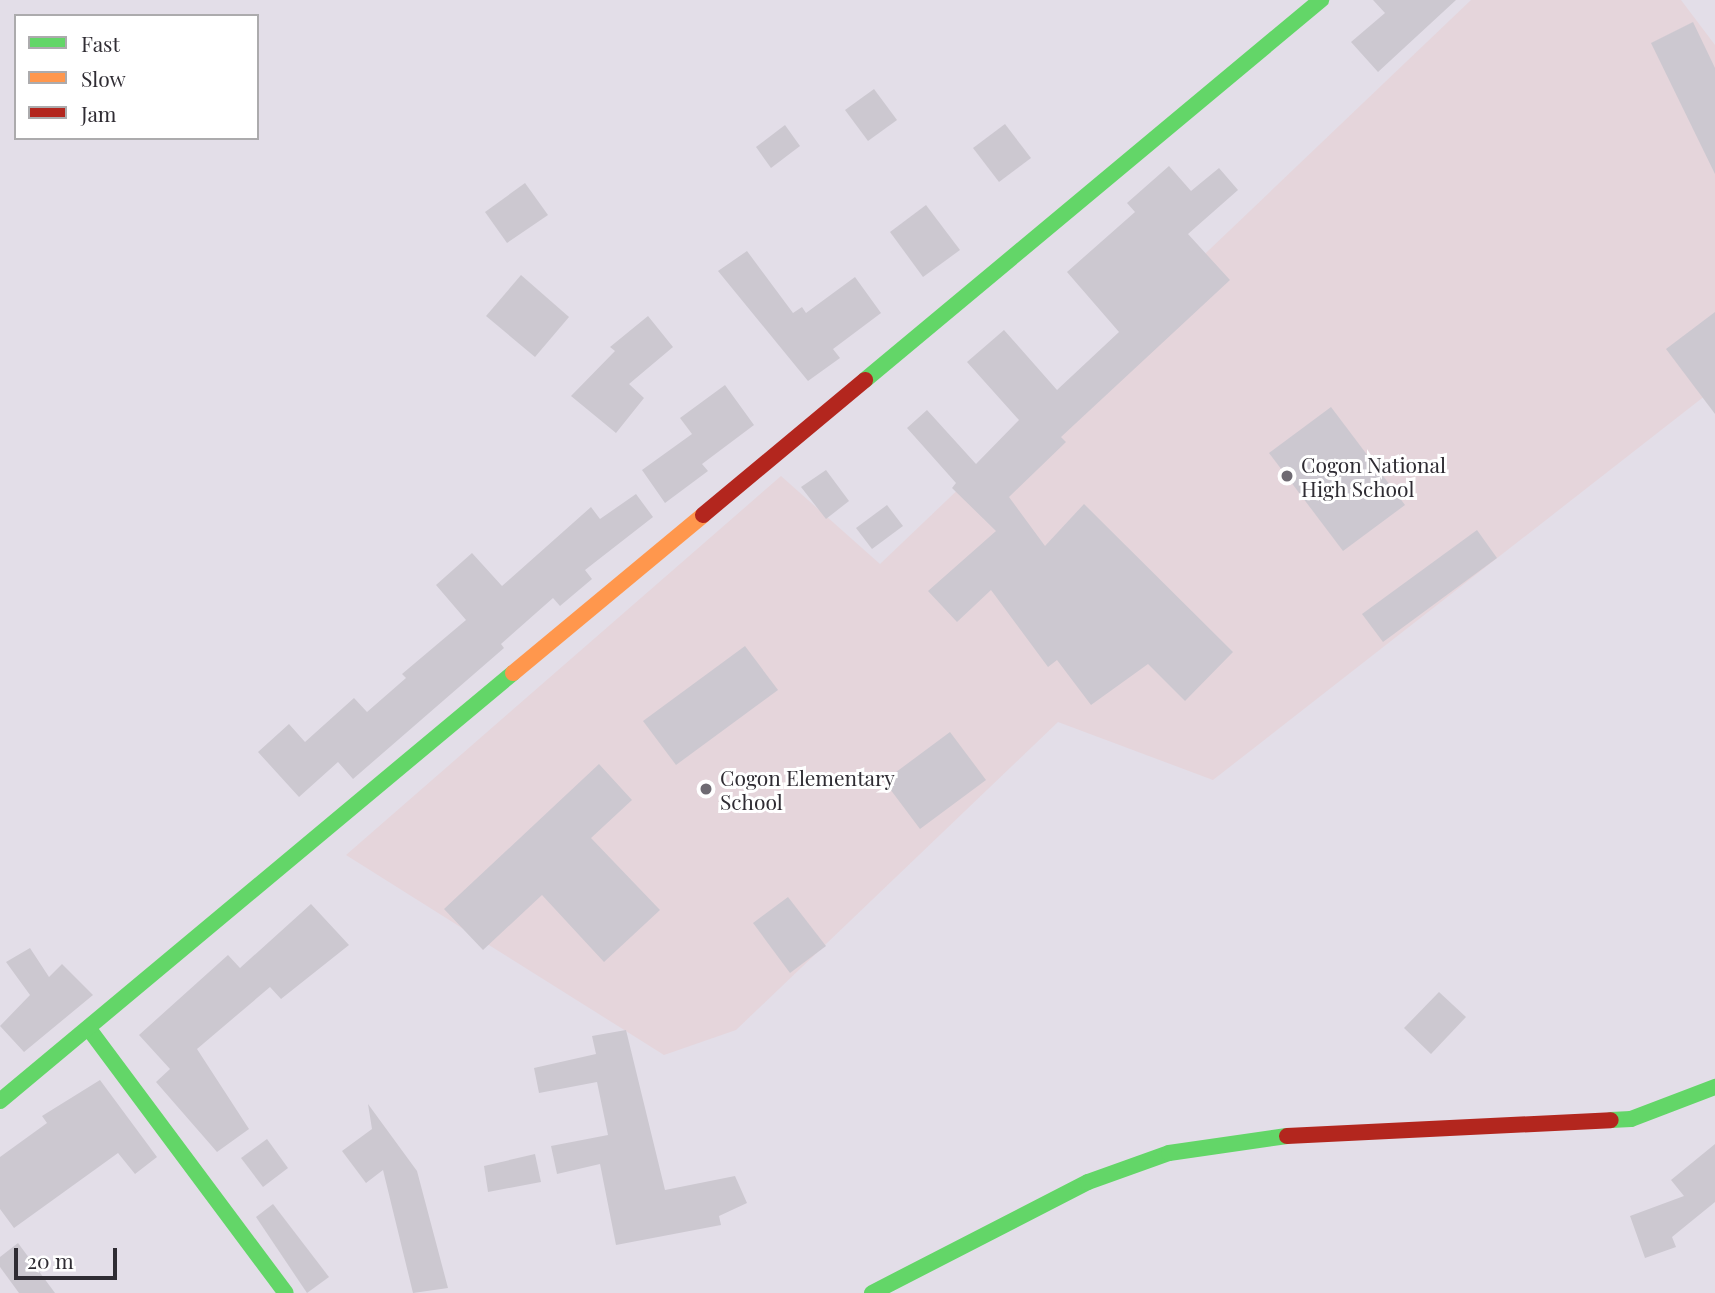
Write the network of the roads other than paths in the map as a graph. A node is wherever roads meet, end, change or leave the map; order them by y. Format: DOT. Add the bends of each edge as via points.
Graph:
graph roads {
  1 [pos="1321,0"];
  2 [pos="89,1029"];
  3 [pos="1715,1087"];
  4 [pos="0,1101"];
  5 [pos="286,1293"];
  6 [pos="872,1293"];
  1 -- 2 [label="street"];
  2 -- 4 [label="street"];
  2 -- 5 [label="street"];
  3 -- 6 [label="street" via="1631,1119 1291,1135 1169,1153 1088,1182"];
}
